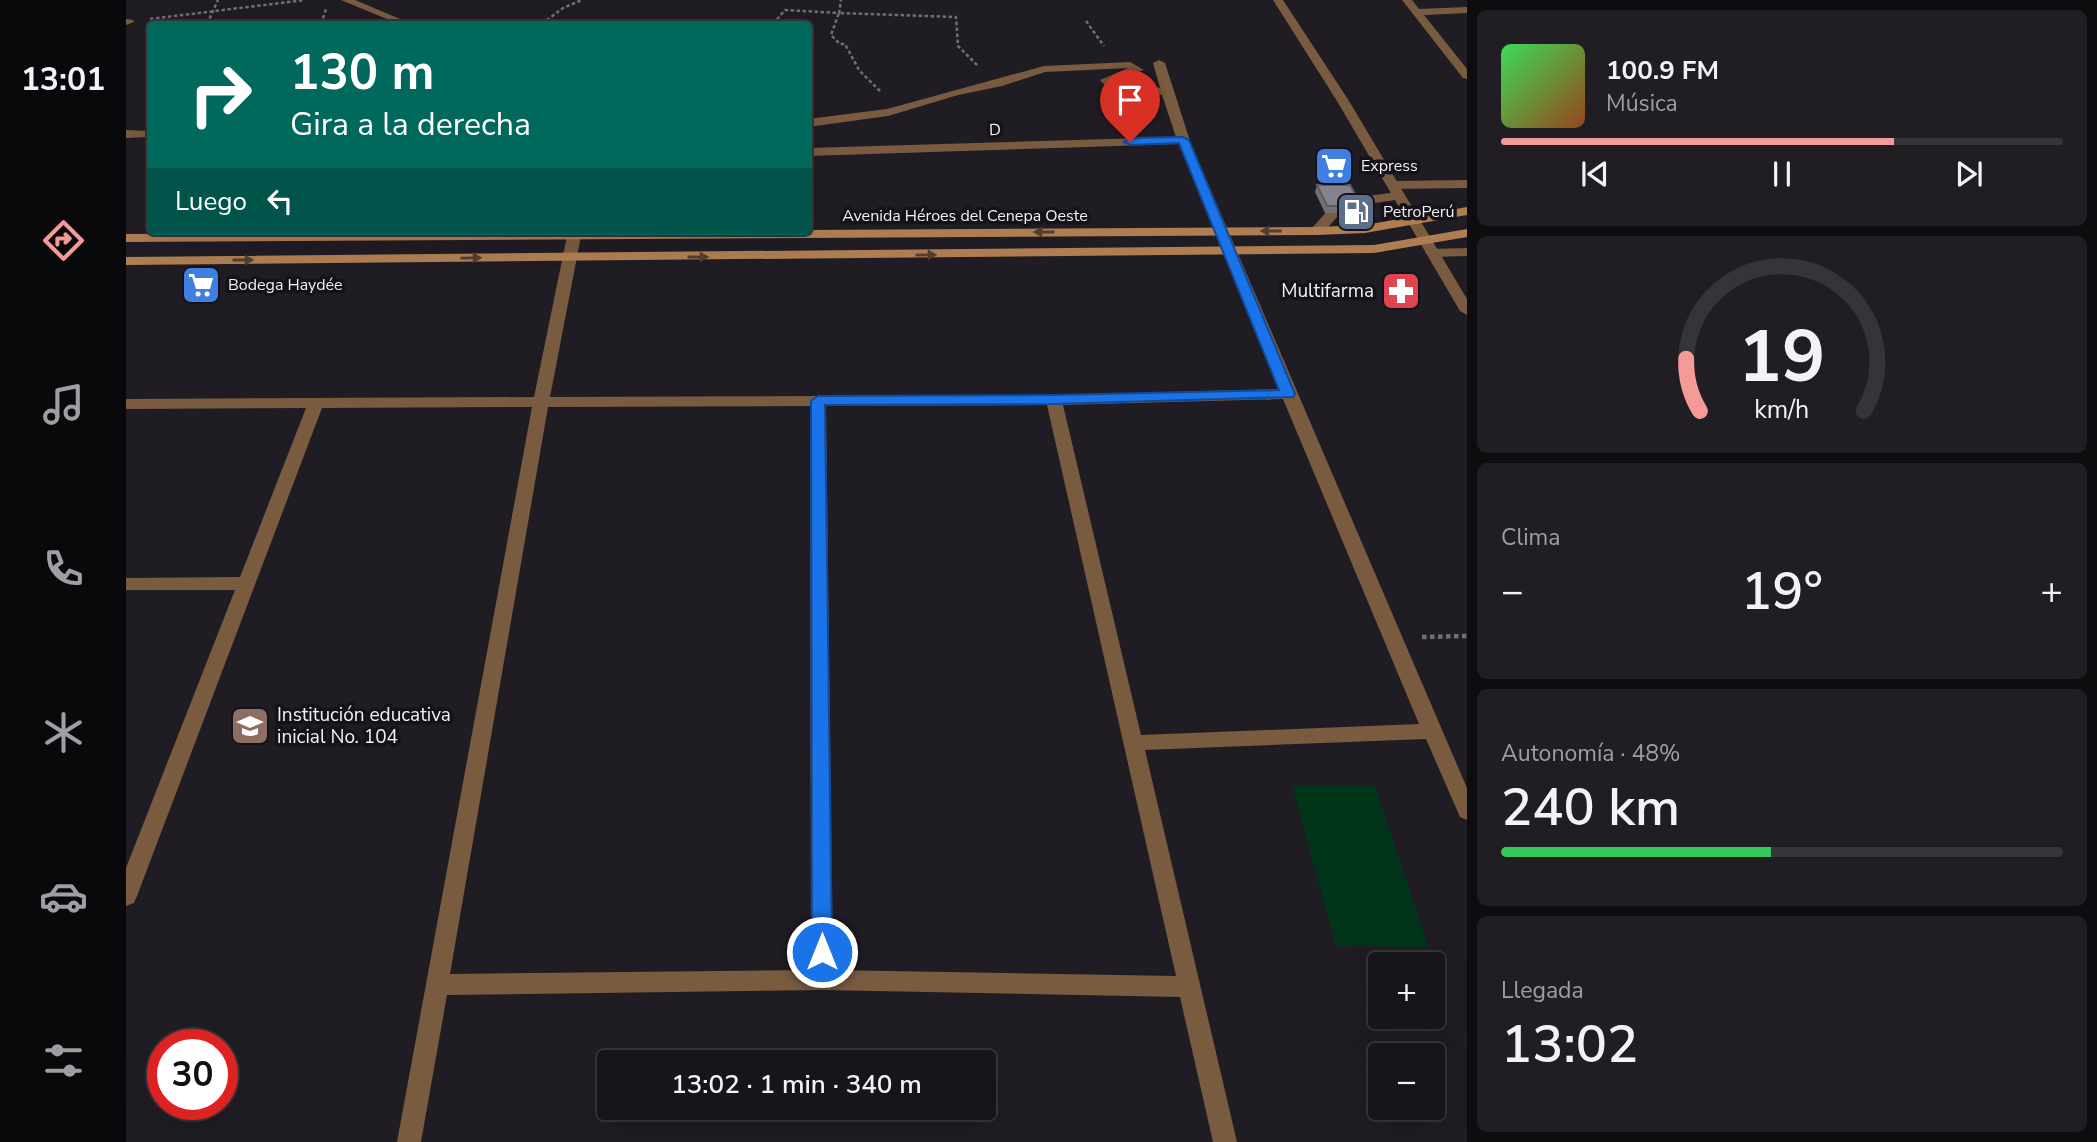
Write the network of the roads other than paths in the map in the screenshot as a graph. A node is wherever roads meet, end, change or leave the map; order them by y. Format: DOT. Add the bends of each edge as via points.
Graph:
graph roads {
  1 [pos="346,0"];
  2 [pos="1278,0"];
  3 [pos="1407,0"];
  4 [pos="1467,10"];
  5 [pos="1417,12"];
  6 [pos="399,21"];
  7 [pos="1159,63"];
  8 [pos="1467,76"];
  9 [pos="1166,93"];
  10 [pos="812,122"];
  11 [pos="1183,140"];
  12 [pos="812,152"];
  13 [pos="1467,184"];
  14 [pos="1395,190"];
  15 [pos="1352,202"];
  16 [pos="1467,211"];
  17 [pos="1333,213"];
  18 [pos="1412,220"];
  19 [pos="1222,231"];
  20 [pos="1317,231"];
  21 [pos="812,233"];
  22 [pos="1467,233"];
  23 [pos="462,235"];
  24 [pos="574,235"];
  25 [pos="126,238"];
  26 [pos="1424,239"];
  27 [pos="1231,252"];
  28 [pos="1467,252"];
  29 [pos="1432,253"];
  30 [pos="570,257"];
  31 [pos="126,261"];
  32 [pos="1467,311"];
  33 [pos="1288,394"];
  34 [pos="1054,400"];
  35 [pos="818,401"];
  36 [pos="541,402"];
  37 [pos="126,404"];
  38 [pos="315,405"];
  39 [pos="248,583"];
  40 [pos="126,584"];
  41 [pos="1432,731"];
  42 [pos="1133,743"];
  43 [pos="1467,811"];
  44 [pos="126,896"];
  45 [pos="822,979"];
  46 [pos="438,985"];
  47 [pos="1189,987"];
  48 [pos="409,1142"];
  49 [pos="1225,1142"];
  1 -- 6 [label="street"];
  2 -- 14 [label="street"];
  3 -- 5 [label="street"];
  4 -- 5 [label="street"];
  5 -- 8 [label="street"];
  7 -- 9 [label="street"];
  9 -- 10 [label="street" via="1137,85 1112,87 1106,80 1138,70 1130,65 1044,69 903,108"];
  9 -- 11 [label="street"];
  11 -- 12 [label="street, D"];
  11 -- 19 [label="street"];
  13 -- 14 [label="street"];
  14 -- 15 [label="street"];
  14 -- 18 [label="street"];
  16 -- 18 [label="main road, Avenida Héroes del Cenepa Oeste"];
  17 -- 20 [label="street"];
  18 -- 20 [label="main road, Avenida Héroes del Cenepa Oeste" via="1365,229"];
  18 -- 26 [label="street"];
  20 -- 19 [label="main road, Avenida Héroes del Cenepa Oeste, one-way"];
  19 -- 21 [label="main road, Avenida Héroes del Cenepa Oeste, one-way"];
  19 -- 27 [label="street"];
  22 -- 26 [label="main road, Avenida Héroes del Cenepa Oeste"];
  23 -- 25 [label="main road, Avenida Héroes del Cenepa Oeste"];
  24 -- 30 [label="street"];
  26 -- 27 [label="main road, Avenida Héroes del Cenepa Oeste" via="1374,249"];
  26 -- 29 [label="street"];
  30 -- 27 [label="main road, Avenida Héroes del Cenepa Oeste, one-way"];
  27 -- 33 [label="street"];
  28 -- 29 [label="street"];
  29 -- 32 [label="street"];
  31 -- 30 [label="main road, Avenida Héroes del Cenepa Oeste, one-way"];
  30 -- 36 [label="street"];
  33 -- 34 [label="street"];
  33 -- 41 [label="street"];
  34 -- 35 [label="street"];
  34 -- 42 [label="street"];
  35 -- 36 [label="street"];
  35 -- 45 [label="street"];
  36 -- 38 [label="street"];
  36 -- 46 [label="street"];
  37 -- 38 [label="street"];
  38 -- 39 [label="street"];
  39 -- 40 [label="street"];
  39 -- 44 [label="street"];
  41 -- 42 [label="street"];
  41 -- 43 [label="street"];
  42 -- 47 [label="street"];
  45 -- 46 [label="street"];
  45 -- 47 [label="street"];
  46 -- 48 [label="street"];
  47 -- 49 [label="street"];
}
